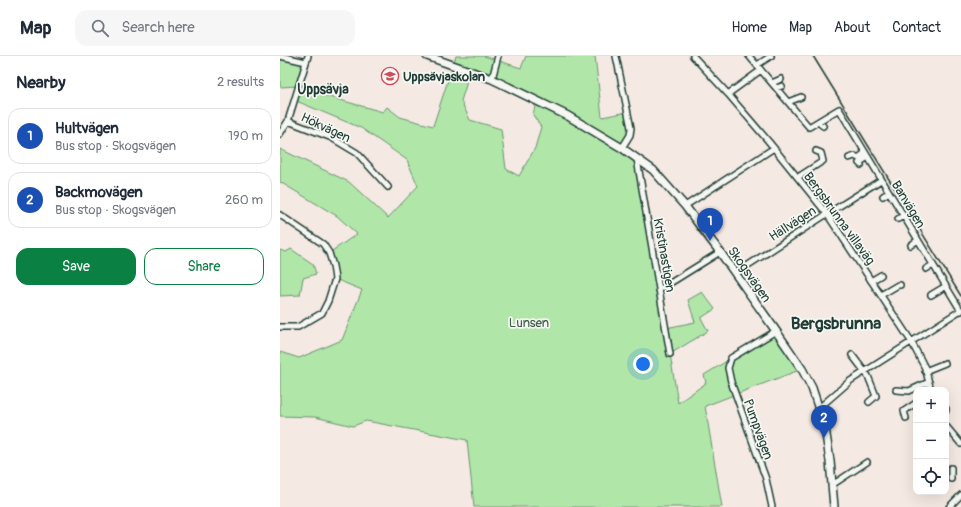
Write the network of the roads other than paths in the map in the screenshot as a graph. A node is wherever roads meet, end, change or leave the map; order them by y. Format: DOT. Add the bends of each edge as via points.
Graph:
graph roads {
  1 [pos="280,56"];
  2 [pos="308,56"];
  3 [pos="427,56"];
  4 [pos="498,56"];
  5 [pos="616,56"];
  6 [pos="693,56"];
  7 [pos="749,56"];
  8 [pos="771,56"];
  9 [pos="306,62"];
  10 [pos="757,65"];
  11 [pos="761,70"];
  12 [pos="492,79"];
  13 [pos="781,79"];
  14 [pos="772,83"];
  15 [pos="782,86"];
  16 [pos="776,88"];
  17 [pos="728,94"];
  18 [pos="801,96"];
  19 [pos="788,102"];
  20 [pos="288,121"];
  21 [pos="818,122"];
  22 [pos="823,126"];
  23 [pos="280,134"];
  24 [pos="622,148"];
  25 [pos="774,148"];
  26 [pos="816,151"];
  27 [pos="866,155"];
  28 [pos="849,158"];
  29 [pos="637,159"];
  30 [pos="861,166"];
  31 [pos="798,177"];
  32 [pos="881,180"];
  33 [pos="388,187"];
  34 [pos="889,192"];
  35 [pos="883,196"];
  36 [pos="685,206"];
  37 [pos="827,214"];
  38 [pos="280,215"];
  39 [pos="903,216"];
  40 [pos="898,219"];
  41 [pos="918,240"];
  42 [pos="911,245"];
  43 [pos="720,252"];
  44 [pos="933,265"];
  45 [pos="926,269"];
  46 [pos="736,273"];
  47 [pos="881,275"];
  48 [pos="871,281"];
  49 [pos="900,285"];
  50 [pos="946,286"];
  51 [pos="659,290"];
  52 [pos="932,295"];
  53 [pos="885,297"];
  54 [pos="961,310"];
  55 [pos="280,327"];
  56 [pos="776,331"];
  57 [pos="911,341"];
  58 [pos="670,354"];
  59 [pos="852,355"];
  60 [pos="945,363"];
  61 [pos="926,371"];
  62 [pos="864,372"];
  63 [pos="929,382"];
  64 [pos="930,387"];
  65 [pos="896,390"];
  66 [pos="869,402"];
  67 [pos="913,405"];
  68 [pos="820,408"];
  69 [pos="906,418"];
  70 [pos="949,430"];
  71 [pos="961,444"];
  72 [pos="867,462"];
  73 [pos="951,468"];
  74 [pos="951,479"];
  75 [pos="832,485"];
  76 [pos="961,495"];
  77 [pos="772,507"];
  78 [pos="834,507"];
  79 [pos="949,507"];
  1 -- 9 [label="street"];
  2 -- 9 [label="street"];
  3 -- 12 [label="street, Skogsvägen"];
  4 -- 12 [label="street"];
  5 -- 24 [label="street" via="631,128"];
  6 -- 17 [label="street, Bergsbrunna villaväg"];
  7 -- 10 [label="street"];
  8 -- 10 [label="street"];
  9 -- 20 [label="street"];
  10 -- 11 [label="street"];
  11 -- 14 [label="street"];
  11 -- 17 [label="street"];
  12 -- 24 [label="street, Skogsvägen" via="568,116"];
  13 -- 14 [label="street"];
  14 -- 16 [label="street"];
  15 -- 16 [label="street"];
  16 -- 19 [label="street" via="781,98"];
  17 -- 25 [label="street, Bergsbrunna villaväg"];
  18 -- 19 [label="street"];
  19 -- 21 [label="street" via="809,127"];
  20 -- 23 [label="street"];
  20 -- 33 [label="street, Hökvägen" via="332,138 357,154"];
  21 -- 22 [label="street"];
  21 -- 27 [label="street, Banvägen" via="830,111 839,109"];
  24 -- 29 [label="street, Skogsvägen"];
  25 -- 31 [label="street, Bergsbrunna villaväg"];
  25 -- 36 [label="street"];
  26 -- 31 [label="street" via="821,153 823,162"];
  27 -- 28 [label="street"];
  27 -- 30 [label="street" via="859,163"];
  27 -- 32 [label="street, Banvägen"];
  29 -- 36 [label="street, Skogsvägen" via="653,170"];
  29 -- 51 [label="street, Kristinastigen"];
  31 -- 37 [label="street, Bergsbrunna villaväg"];
  32 -- 34 [label="street, Banvägen"];
  32 -- 37 [label="street, Hällvägen"];
  34 -- 35 [label="street"];
  34 -- 39 [label="street, Banvägen"];
  36 -- 43 [label="street, Skogsvägen"];
  37 -- 46 [label="street, Hällvägen"];
  37 -- 48 [label="street, Bergsbrunna villaväg"];
  38 -- 55 [label="street" via="323,244 330,254 334,279 322,313 298,328"];
  39 -- 40 [label="street"];
  39 -- 41 [label="street, Banvägen"];
  41 -- 42 [label="street"];
  41 -- 44 [label="street, Banvägen"];
  43 -- 46 [label="street, Skogsvägen"];
  43 -- 51 [label="street"];
  44 -- 45 [label="street"];
  44 -- 50 [label="street, Banvägen"];
  46 -- 56 [label="street, Skogsvägen"];
  47 -- 48 [label="street"];
  48 -- 53 [label="street, Bergsbrunna villaväg"];
  49 -- 53 [label="street" via="898,284"];
  50 -- 52 [label="street"];
  50 -- 54 [label="street, Banvägen"];
  51 -- 58 [label="street, Kristinastigen"];
  53 -- 57 [label="street, Bergsbrunna villaväg" via="898,325"];
  54 -- 57 [label="street"];
  56 -- 68 [label="street, Skogsvägen" via="802,369"];
  56 -- 77 [label="street, Pumpvägen" via="731,358 728,368 766,479"];
  57 -- 61 [label="street, Bergsbrunna villaväg" via="913,351"];
  57 -- 62 [label="street"];
  59 -- 62 [label="street"];
  60 -- 61 [label="street"];
  61 -- 63 [label="street, Bergsbrunna villaväg"];
  62 -- 66 [label="street" via="876,396"];
  62 -- 68 [label="street"];
  63 -- 64 [label="street, Bergsbrunna villaväg"];
  63 -- 65 [label="street" via="909,391"];
  67 -- 69 [label="street" via="904,411"];
  68 -- 75 [label="street, Skogsvägen" via="826,432"];
  70 -- 71 [label="street"];
  72 -- 75 [label="street"];
  73 -- 74 [label="street"];
  75 -- 78 [label="street, Skogsvägen"];
  76 -- 79 [label="street"];
}
